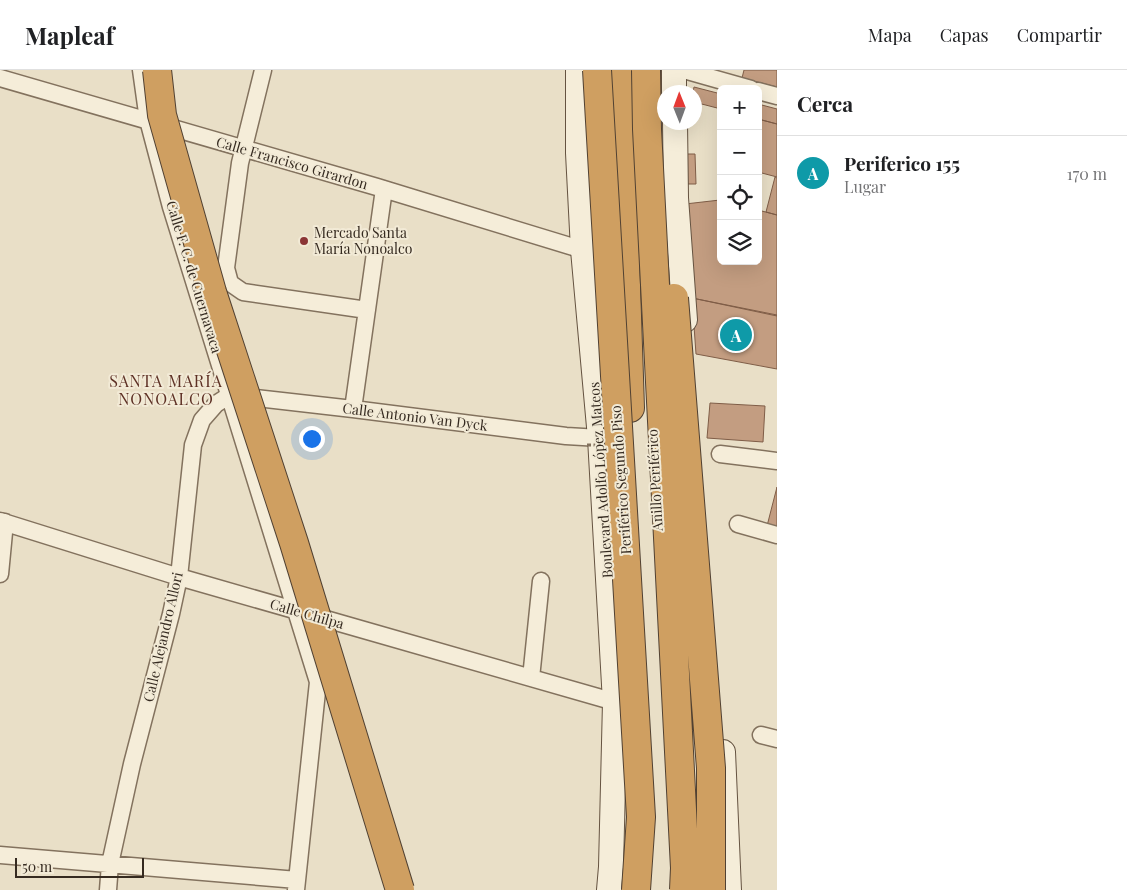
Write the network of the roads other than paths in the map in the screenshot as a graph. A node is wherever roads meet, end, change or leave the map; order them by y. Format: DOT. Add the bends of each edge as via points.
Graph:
graph roads {
  1 [pos="141,70"];
  2 [pos="157,70"];
  3 [pos="263,70"];
  4 [pos="578,70"];
  5 [pos="597,70"];
  6 [pos="618,70"];
  7 [pos="635,70"];
  8 [pos="646,70"];
  9 [pos="674,70"];
  10 [pos="684,70"];
  11 [pos="0,78"];
  12 [pos="674,85"];
  13 [pos="737,85"];
  14 [pos="762,92"];
  15 [pos="777,96"];
  16 [pos="148,120"];
  17 [pos="647,129"];
  18 [pos="675,130"];
  19 [pos="243,149"];
  20 [pos="384,189"];
  21 [pos="583,250"];
  22 [pos="624,252"];
  23 [pos="367,310"];
  24 [pos="230,396"];
  25 [pos="353,409"];
  26 [pos="600,438"];
  27 [pos="720,454"];
  28 [pos="777,461"];
  29 [pos="2,522"];
  30 [pos="738,524"];
  31 [pos="777,535"];
  32 [pos="0,574"];
  33 [pos="179,577"];
  34 [pos="541,581"];
  35 [pos="298,612"];
  36 [pos="530,678"];
  37 [pos="615,702"];
  38 [pos="761,735"];
  39 [pos="777,739"];
  40 [pos="0,855"];
  41 [pos="110,864"];
  42 [pos="296,885"];
  43 [pos="108,890"];
  44 [pos="400,890"];
  45 [pos="609,890"];
  46 [pos="622,890"];
  47 [pos="636,890"];
  48 [pos="648,890"];
  49 [pos="673,890"];
  50 [pos="684,890"];
  51 [pos="711,890"];
  52 [pos="730,890"];
  1 -- 16 [label="street, Calle F. C. de Cuernavaca"];
  2 -- 44 [label="highway, bridge" via="162,114 212,292 297,552"];
  3 -- 19 [label="street"];
  4 -- 21 [label="main road, Boulevard Adolfo López Mateos"];
  5 -- 47 [label="highway, Periférico Segundo Piso, bridge" via="641,817"];
  6 -- 22 [label="highway, Anillo Periférico"];
  7 -- 49 [label="highway, Anillo Periférico" via="675,864"];
  8 -- 17 [label="highway, bridge"];
  9 -- 12 [label="main road"];
  10 -- 13 [label="street"];
  11 -- 16 [label="street, Calle Francisco Girardon"];
  14 -- 15 [label="street"];
  16 -- 19 [label="street, Calle Francisco Girardon"];
  16 -- 24 [label="street, Calle F. C. de Cuernavaca" via="171,207"];
  17 -- 50 [label="highway, bridge"];
  17 -- 51 [label="highway, bridge" via="668,224 711,768"];
  18 -- 52 [label="main road" via="676,198 698,512 723,748"];
  19 -- 20 [label="street, Calle Francisco Girardon"];
  19 -- 23 [label="street" via="226,268 230,283 243,292"];
  20 -- 21 [label="street, Calle Francisco Girardon"];
  20 -- 23 [label="street"];
  21 -- 26 [label="main road, Boulevard Adolfo López Mateos"];
  22 -- 46 [label="highway" via="604,333 625,865"];
  22 -- 48 [label="highway, Anillo Periférico"];
  23 -- 25 [label="street"];
  24 -- 25 [label="street, Calle Antonio Van Dyck"];
  24 -- 33 [label="street, Calle Alejandro Allori" via="216,404 202,420 193,445"];
  24 -- 35 [label="street, Calle F. C. de Cuernavaca"];
  25 -- 26 [label="street, Calle Antonio Van Dyck"];
  26 -- 37 [label="main road, Boulevard Adolfo López Mateos"];
  27 -- 28 [label="street"];
  29 -- 32 [label="street"];
  29 -- 33 [label="street, Calle Chilpa"];
  30 -- 31 [label="street"];
  33 -- 35 [label="street, Calle Chilpa"];
  33 -- 41 [label="street, Calle Alejandro Allori"];
  34 -- 36 [label="street"];
  35 -- 36 [label="street, Calle Chilpa"];
  35 -- 42 [label="street, Calle F. C. de Cuernavaca" via="318,682"];
  36 -- 37 [label="street, Calle Chilpa"];
  37 -- 45 [label="main road, Boulevard Adolfo López Mateos"];
  38 -- 39 [label="street"];
  40 -- 41 [label="street"];
  41 -- 42 [label="street"];
  41 -- 43 [label="street, Calle Alejandro Allori"];
}
